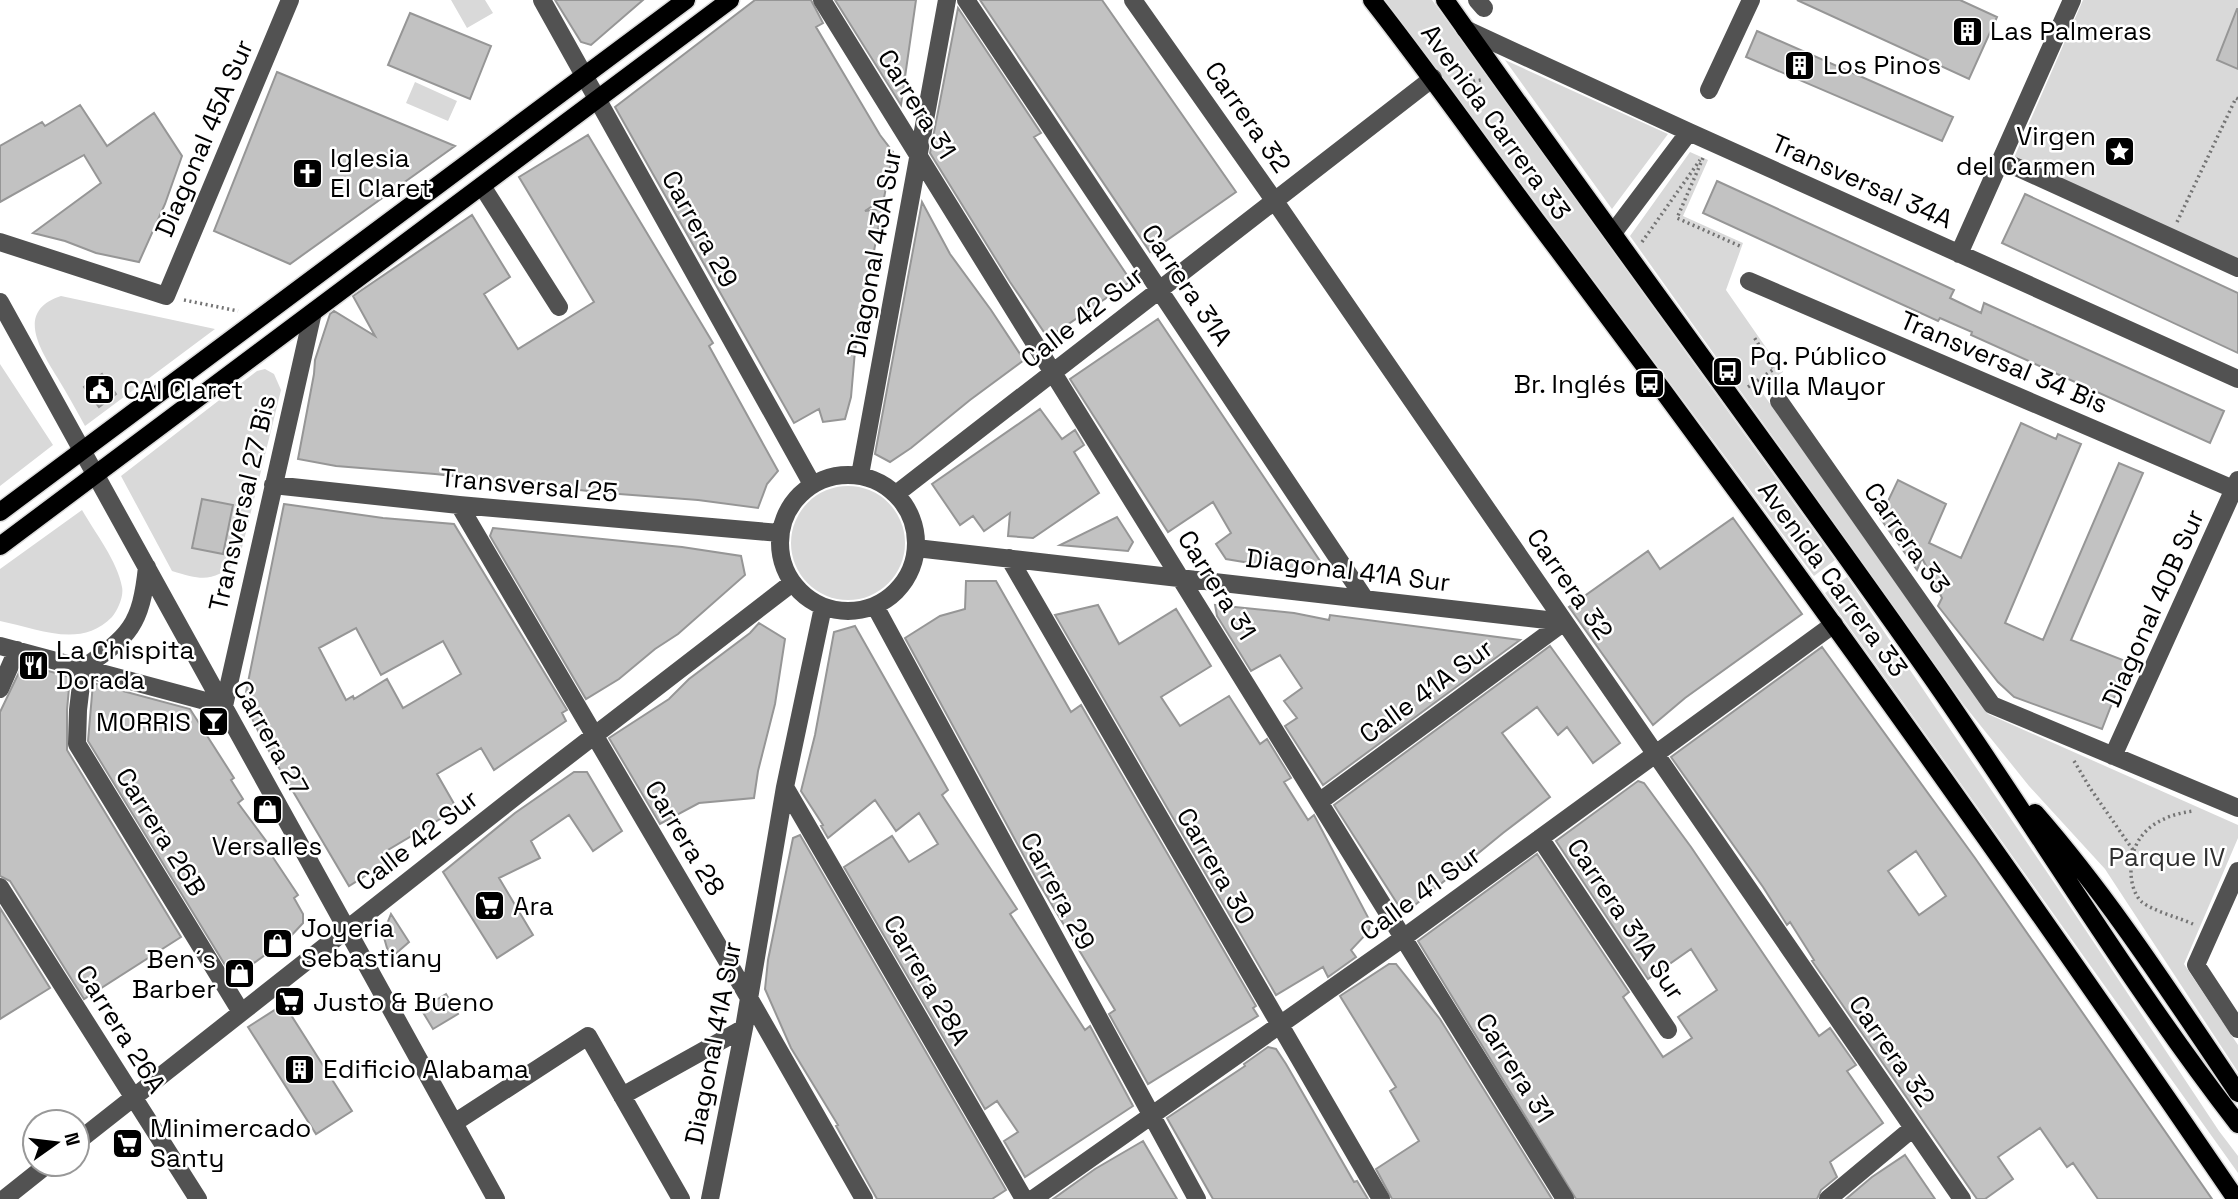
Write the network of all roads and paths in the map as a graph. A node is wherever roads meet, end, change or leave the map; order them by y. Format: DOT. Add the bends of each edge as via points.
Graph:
graph roads {
  1 [pos="290,0"];
  2 [pos="542,0"];
  3 [pos="686,0"];
  4 [pos="730,0"];
  5 [pos="822,0"];
  6 [pos="947,0"];
  7 [pos="966,0"];
  8 [pos="1133,0"];
  9 [pos="1372,0"];
  10 [pos="1445,0"];
  11 [pos="1751,0"];
  12 [pos="2072,0"];
  13 [pos="1465,29"];
  14 [pos="585,76"];
  15 [pos="1500,77"];
  16 [pos="1436,82"];
  17 [pos="1710,90"];
  18 [pos="597,99"];
  19 [pos="2238,99"];
  20 [pos="1689,132"];
  21 [pos="918,157"];
  22 [pos="2001,160"];
  23 [pos="482,186"];
  24 [pos="1274,200"];
  25 [pos="1613,233"];
  26 [pos="2171,237"];
  27 [pos="0,242"];
  28 [pos="1642,242"];
  29 [pos="1742,247"];
  30 [pos="1959,254"];
  31 [pos="2238,268"];
  32 [pos="1749,281"];
  33 [pos="1159,290"];
  34 [pos="166,296"];
  35 [pos="0,302"];
  36 [pos="559,307"];
  37 [pos="313,312"];
  38 [pos="250,313"];
  39 [pos="6,324"];
  40 [pos="1754,337"];
  41 [pos="1052,373"];
  42 [pos="2238,379"];
  43 [pos="1746,388"];
  44 [pos="1780,401"];
  45 [pos="83,451"];
  46 [pos="96,475"];
  47 [pos="860,475"];
  48 [pos="812,484"];
  49 [pos="273,485"];
  50 [pos="2237,487"];
  51 [pos="897,494"];
  52 [pos="459,505"];
  53 [pos="0,512"];
  54 [pos="780,533"];
  55 [pos="0,546"];
  56 [pos="916,548"];
  57 [pos="1009,558"];
  58 [pos="147,567"];
  59 [pos="1182,578"];
  60 [pos="792,583"];
  61 [pos="1365,599"];
  62 [pos="875,606"];
  63 [pos="823,607"];
  64 [pos="1564,622"];
  65 [pos="1834,624"];
  66 [pos="9,648"];
  67 [pos="83,668"];
  68 [pos="0,690"];
  69 [pos="224,706"];
  70 [pos="594,737"];
  71 [pos="1656,754"];
  72 [pos="2068,756"];
  73 [pos="2113,756"];
  74 [pos="1991,764"];
  75 [pos="785,787"];
  76 [pos="1319,802"];
  77 [pos="2238,808"];
  78 [pos="2197,810"];
  79 [pos="1540,838"];
  80 [pos="2133,850"];
  81 [pos="2238,871"];
  82 [pos="0,887"];
  83 [pos="347,928"];
  84 [pos="2211,931"];
  85 [pos="1403,938"];
  86 [pos="749,998"];
  87 [pos="241,1012"];
  88 [pos="1279,1027"];
  89 [pos="744,1028"];
  90 [pos="2238,1029"];
  91 [pos="1668,1030"];
  92 [pos="2238,1093"];
  93 [pos="622,1096"];
  94 [pos="133,1097"];
  95 [pos="1150,1116"];
  96 [pos="454,1123"];
  97 [pos="2238,1124"];
  98 [pos="1913,1128"];
  99 [pos="91,1131"];
  100 [pos="30,1178"];
  101 [pos="4,1199"];
  102 [pos="198,1199"];
  103 [pos="496,1199"];
  104 [pos="681,1199"];
  105 [pos="710,1199"];
  106 [pos="864,1199"];
  107 [pos="1024,1199"];
  108 [pos="1033,1199"];
  109 [pos="1197,1199"];
  110 [pos="1381,1199"];
  111 [pos="1565,1199"];
  112 [pos="1828,1199"];
  113 [pos="1962,1199"];
  114 [pos="2236,1199"];
  1 -- 34 [label="street, Diagonal 45A Sur"];
  2 -- 14 [label="street, Carrera 29"];
  3 -- 14 [label="main road"];
  4 -- 18 [label="main road"];
  5 -- 21 [label="street, Carrera 31"];
  6 -- 21 [label="street, Diagonal 43A Sur"];
  7 -- 33 [label="street, Carrera 31A"];
  8 -- 24 [label="street, Carrera 32"];
  9 -- 16 [label="main road, Avenida Carrera 33"];
  10 -- 13 [label="main road, Avenida Carrera 33"];
  11 -- 17 [label="street"];
  12 -- 22 [label="street"];
  13 -- 15 [label="main road, Avenida Carrera 33"];
  13 -- 20 [label="street, Transversal 34A"];
  14 -- 18 [label="street, Carrera 29"];
  14 -- 45 [label="main road"];
  15 -- 16 [label="path"];
  15 -- 25 [label="main road, Avenida Carrera 33"];
  16 -- 24 [label="street, Calle 42 Sur"];
  16 -- 65 [label="main road, Avenida Carrera 33"];
  18 -- 23 [label="main road"];
  18 -- 48 [label="street, Carrera 29"];
  19 -- 26 [label="path"];
  20 -- 25 [label="street"];
  20 -- 30 [label="street, Transversal 34A"];
  21 -- 41 [label="street, Carrera 31"];
  21 -- 47 [label="street, Diagonal 43A Sur"];
  22 -- 26 [label="street"];
  22 -- 30 [label="street"];
  23 -- 36 [label="street"];
  23 -- 37 [label="main road"];
  24 -- 33 [label="street, Calle 42 Sur"];
  24 -- 64 [label="street, Carrera 32"];
  25 -- 74 [label="main road, Avenida Carrera 33"];
  26 -- 31 [label="street"];
  27 -- 34 [label="street"];
  28 -- 29 [label="path" via="1705,153 1677,218"];
  30 -- 42 [label="street, Transversal 34A"];
  32 -- 50 [label="street, Transversal 34 Bis"];
  33 -- 41 [label="street, Calle 42 Sur"];
  33 -- 61 [label="street, Carrera 31A"];
  34 -- 38 [label="path"];
  35 -- 39 [label="street, Carrera 27"];
  37 -- 46 [label="main road"];
  37 -- 49 [label="street, Transversal 27 Bis"];
  39 -- 45 [label="street, Carrera 27"];
  40 -- 43 [label="path" via="1774,369"];
  41 -- 51 [label="street, Calle 42 Sur"];
  41 -- 59 [label="street, Carrera 31"];
  44 -- 73 [label="street, Carrera 33" via="1992,705"];
  45 -- 46 [label="street, Carrera 27"];
  45 -- 53 [label="main road"];
  46 -- 55 [label="main road"];
  46 -- 58 [label="street, Carrera 27"];
  47 -- 48 [label="street" via="843,474"];
  47 -- 51 [label="street"];
  48 -- 54 [label="street" via="796,497"];
  49 -- 52 [label="street, Transversal 25"];
  49 -- 69 [label="street, Transversal 27 Bis"];
  50 -- 73 [label="street, Diagonal 40B Sur"];
  51 -- 56 [label="street" via="915,528"];
  52 -- 54 [label="street, Transversal 25"];
  52 -- 70 [label="street, Carrera 28"];
  54 -- 60 [label="street" via="784,568"];
  56 -- 57 [label="street, Diagonal 41A Sur"];
  56 -- 62 [label="street" via="904,583"];
  57 -- 59 [label="street, Diagonal 41A Sur"];
  57 -- 88 [label="street, Carrera 30"];
  58 -- 67 [label="street" via="143,600 128,633"];
  58 -- 69 [label="street, Carrera 27"];
  59 -- 61 [label="street, Diagonal 41A Sur"];
  59 -- 76 [label="street, Carrera 31"];
  60 -- 63 [label="street"];
  60 -- 70 [label="street, Calle 42 Sur"];
  61 -- 64 [label="street, Diagonal 41A Sur"];
  62 -- 63 [label="street" via="841,612"];
  62 -- 95 [label="street, Carrera 29"];
  63 -- 75 [label="street, Diagonal 41A Sur"];
  64 -- 71 [label="street, Carrera 32"];
  64 -- 76 [label="street, Calle 41A Sur"];
  65 -- 71 [label="street, Calle 41 Sur"];
  65 -- 114 [label="main road, Avenida Carrera 33"];
  66 -- 67 [label="street"];
  66 -- 68 [label="street"];
  67 -- 69 [label="street"];
  67 -- 87 [label="street, Carrera 26B" via="77,744"];
  69 -- 83 [label="street, Carrera 27"];
  70 -- 83 [label="street, Calle 42 Sur"];
  70 -- 86 [label="street, Carrera 28"];
  71 -- 79 [label="street, Calle 41 Sur"];
  71 -- 98 [label="street, Carrera 32"];
  72 -- 80 [label="path"];
  73 -- 77 [label="street"];
  74 -- 92 [label="main road" via="2098,889"];
  74 -- 97 [label="main road, Avenida Carrera 33" via="2166,1028"];
  75 -- 86 [label="street, Diagonal 41A Sur"];
  75 -- 107 [label="street, Carrera 28A"];
  76 -- 85 [label="street, Carrera 31"];
  78 -- 80 [label="path" via="2155,822"];
  79 -- 85 [label="street, Calle 41 Sur"];
  79 -- 91 [label="street, Carrera 31A Sur"];
  80 -- 84 [label="path" via="2131,880 2143,903"];
  81 -- 84 [label="street"];
  82 -- 94 [label="street, Carrera 26A"];
  83 -- 87 [label="street, Calle 42 Sur"];
  83 -- 96 [label="street, Carrera 27"];
  84 -- 90 [label="street" via="2196,965"];
  85 -- 88 [label="street, Calle 41 Sur"];
  85 -- 111 [label="street, Carrera 31"];
  86 -- 89 [label="street, Diagonal 41A Sur"];
  86 -- 106 [label="street, Carrera 28"];
  87 -- 94 [label="street, Calle 42 Sur"];
  88 -- 95 [label="street, Calle 41 Sur"];
  88 -- 110 [label="street, Carrera 30"];
  89 -- 93 [label="street"];
  89 -- 105 [label="street, Diagonal 41A Sur"];
  93 -- 96 [label="street" via="588,1036"];
  93 -- 104 [label="street"];
  94 -- 99 [label="street, Calle 42 Sur"];
  94 -- 102 [label="street, Carrera 26A"];
  95 -- 108 [label="street, Calle 41 Sur"];
  95 -- 109 [label="street, Carrera 29"];
  96 -- 103 [label="street, Carrera 27"];
  98 -- 112 [label="street"];
  98 -- 113 [label="street, Carrera 32"];
  100 -- 101 [label="street"];
}
